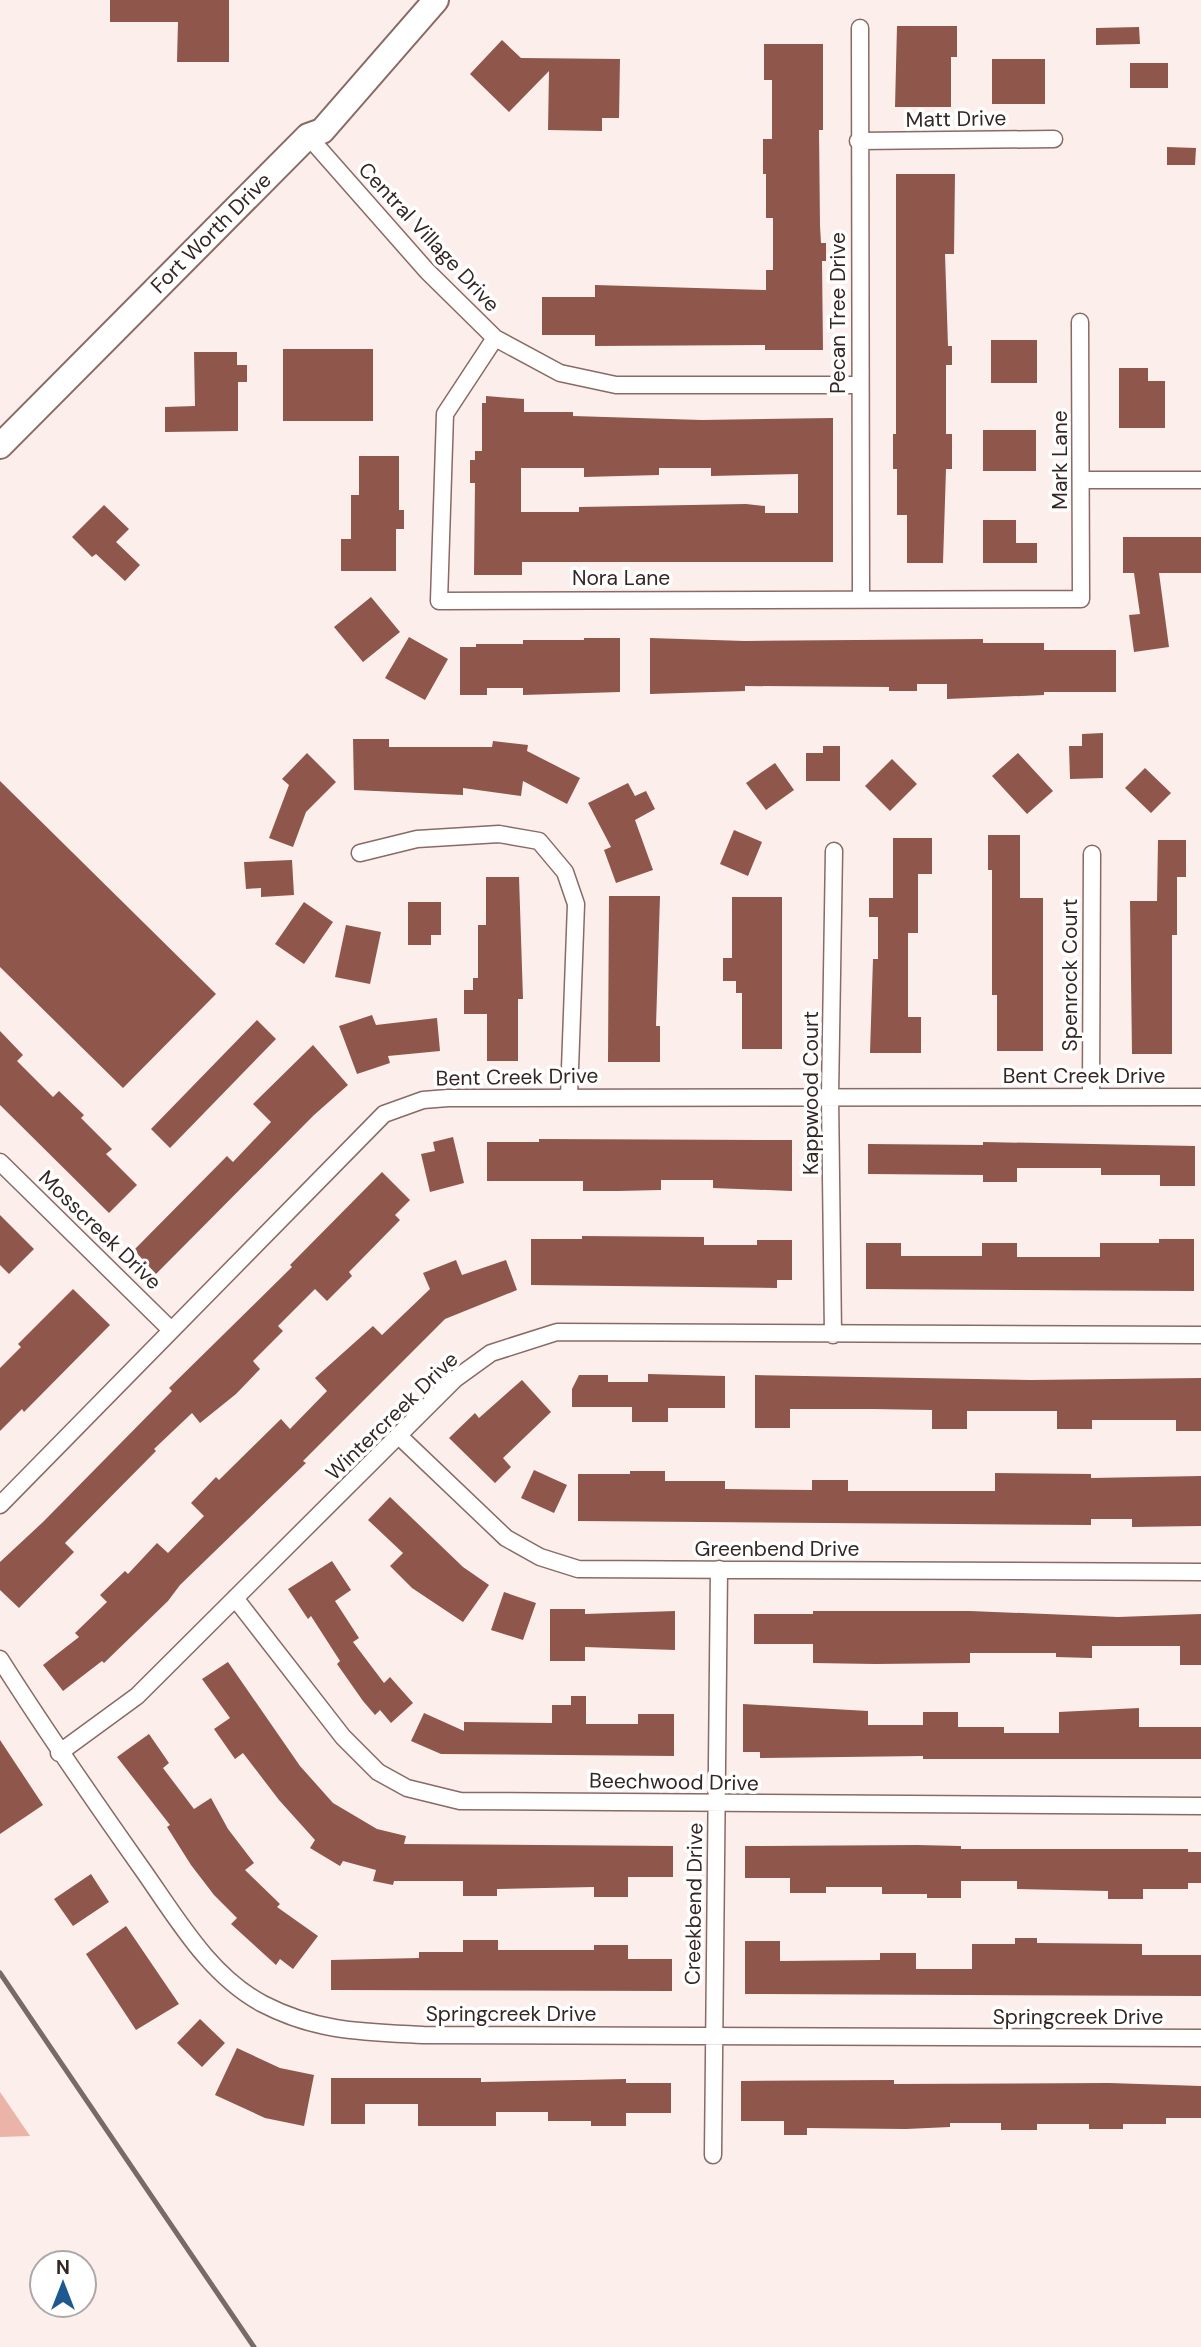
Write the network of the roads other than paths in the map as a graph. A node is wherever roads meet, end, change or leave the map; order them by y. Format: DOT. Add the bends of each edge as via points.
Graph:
graph roads {
  1 [pos="438,0"];
  2 [pos="860,28"];
  3 [pos="308,136"];
  4 [pos="1054,139"];
  5 [pos="859,141"];
  6 [pos="1080,322"];
  7 [pos="495,338"];
  8 [pos="859,385"];
  9 [pos="0,446"];
  10 [pos="1082,480"];
  11 [pos="1201,480"];
  12 [pos="861,597"];
  13 [pos="1081,599"];
  14 [pos="834,851"];
  15 [pos="360,853"];
  16 [pos="1092,854"];
  17 [pos="569,1096"];
  18 [pos="830,1096"];
  19 [pos="1091,1097"];
  20 [pos="1201,1097"];
  21 [pos="0,1162"];
  22 [pos="170,1329"];
  23 [pos="833,1335"];
  24 [pos="1201,1335"];
  25 [pos="399,1436"];
  26 [pos="0,1505"];
  27 [pos="719,1569"];
  28 [pos="1201,1572"];
  29 [pos="234,1598"];
  30 [pos="0,1659"];
  31 [pos="59,1753"];
  32 [pos="716,1803"];
  33 [pos="1201,1806"];
  34 [pos="713,2035"];
  35 [pos="1201,2038"];
  36 [pos="713,2155"];
  1 -- 3 [label="main road, Fort Worth Drive" via="322,131"];
  2 -- 5 [label="street, Pecan Tree Drive"];
  3 -- 7 [label="street, Central Village Drive" via="427,271"];
  3 -- 9 [label="main road, Fort Worth Drive"];
  4 -- 5 [label="street, Matt Drive"];
  5 -- 8 [label="street, Pecan Tree Drive"];
  6 -- 10 [label="street, Mark Lane"];
  7 -- 8 [label="street, Central Village Drive" via="560,373 616,385"];
  7 -- 12 [label="street, Nora Lane" via="444,414 439,601"];
  8 -- 12 [label="street, Pecan Tree Drive"];
  10 -- 11 [label="street"];
  10 -- 13 [label="street, Mark Lane"];
  12 -- 13 [label="street, Nora Lane"];
  14 -- 18 [label="street, Kappwood Court"];
  15 -- 17 [label="street" via="416,839 499,834 539,841 565,872 576,904"];
  16 -- 19 [label="street, Spenrock Court"];
  17 -- 18 [label="street, Bent Creek Drive"];
  17 -- 22 [label="street, Bent Creek Drive" via="423,1100 384,1114"];
  18 -- 19 [label="street, Bent Creek Drive"];
  18 -- 23 [label="street, Kappwood Court"];
  19 -- 20 [label="street, Bent Creek Drive"];
  21 -- 22 [label="street, Mosscreek Drive"];
  22 -- 26 [label="street, Bent Creek Drive"];
  23 -- 24 [label="street, Wintercreek Drive"];
  23 -- 25 [label="street, Wintercreek Drive" via="557,1332 491,1353 455,1379"];
  25 -- 27 [label="street, Greenbend Drive" via="506,1538 540,1557 578,1569"];
  25 -- 29 [label="street, Wintercreek Drive"];
  27 -- 28 [label="street, Greenbend Drive"];
  27 -- 32 [label="street, Creekbend Drive"];
  29 -- 31 [label="street, Wintercreek Drive" via="137,1696"];
  29 -- 32 [label="street, Beechwood Drive" via="343,1737 378,1772 407,1788 460,1801"];
  30 -- 31 [label="street, Springcreek Drive"];
  31 -- 34 [label="street, Springcreek Drive" via="204,1955 261,2003 303,2022 341,2031 423,2035"];
  32 -- 33 [label="street, Beechwood Drive"];
  32 -- 34 [label="street, Creekbend Drive"];
  34 -- 35 [label="street, Springcreek Drive"];
  34 -- 36 [label="street, Creekbend Drive"];
}
